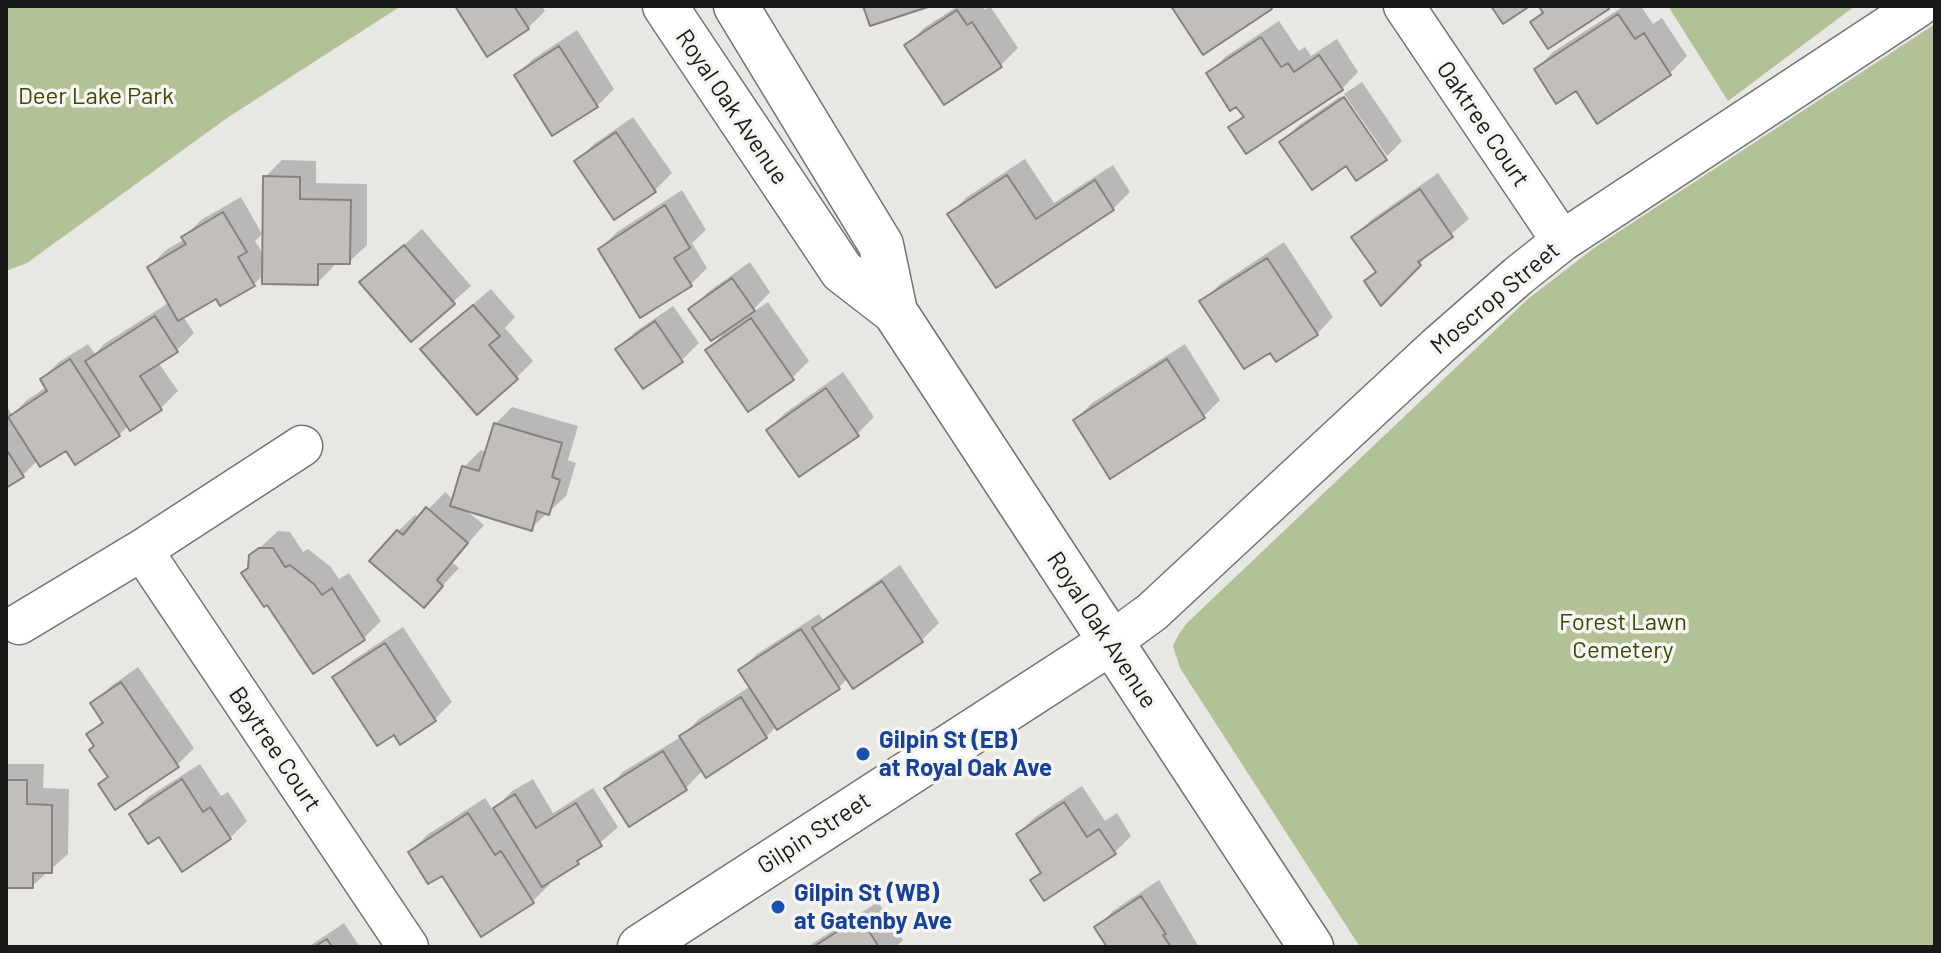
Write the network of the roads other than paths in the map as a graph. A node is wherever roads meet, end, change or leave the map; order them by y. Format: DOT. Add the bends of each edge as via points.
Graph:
graph roads {
  1 [pos="665,6"];
  2 [pos="736,6"];
  3 [pos="1404,6"];
  4 [pos="1919,6"];
  5 [pos="1562,241"];
  6 [pos="895,312"];
  7 [pos="302,446"];
  8 [pos="142,550"];
  9 [pos="19,624"];
  10 [pos="1111,642"];
  11 [pos="644,946"];
  12 [pos="408,947"];
  13 [pos="1311,947"];
  1 -- 6 [label="street, Royal Oak Avenue" via="842,271"];
  2 -- 6 [label="street, Royal Oak Avenue" via="881,245"];
  3 -- 5 [label="street, Oaktree Court"];
  4 -- 5 [label="street, Moscrop Street"];
  5 -- 10 [label="street, Moscrop Street" via="1438,346 1152,612"];
  6 -- 10 [label="street, Royal Oak Avenue"];
  7 -- 8 [label="street"];
  8 -- 9 [label="street"];
  8 -- 12 [label="street, Baytree Court"];
  10 -- 11 [label="street, Gilpin Street"];
  10 -- 13 [label="street, Royal Oak Avenue"];
}
